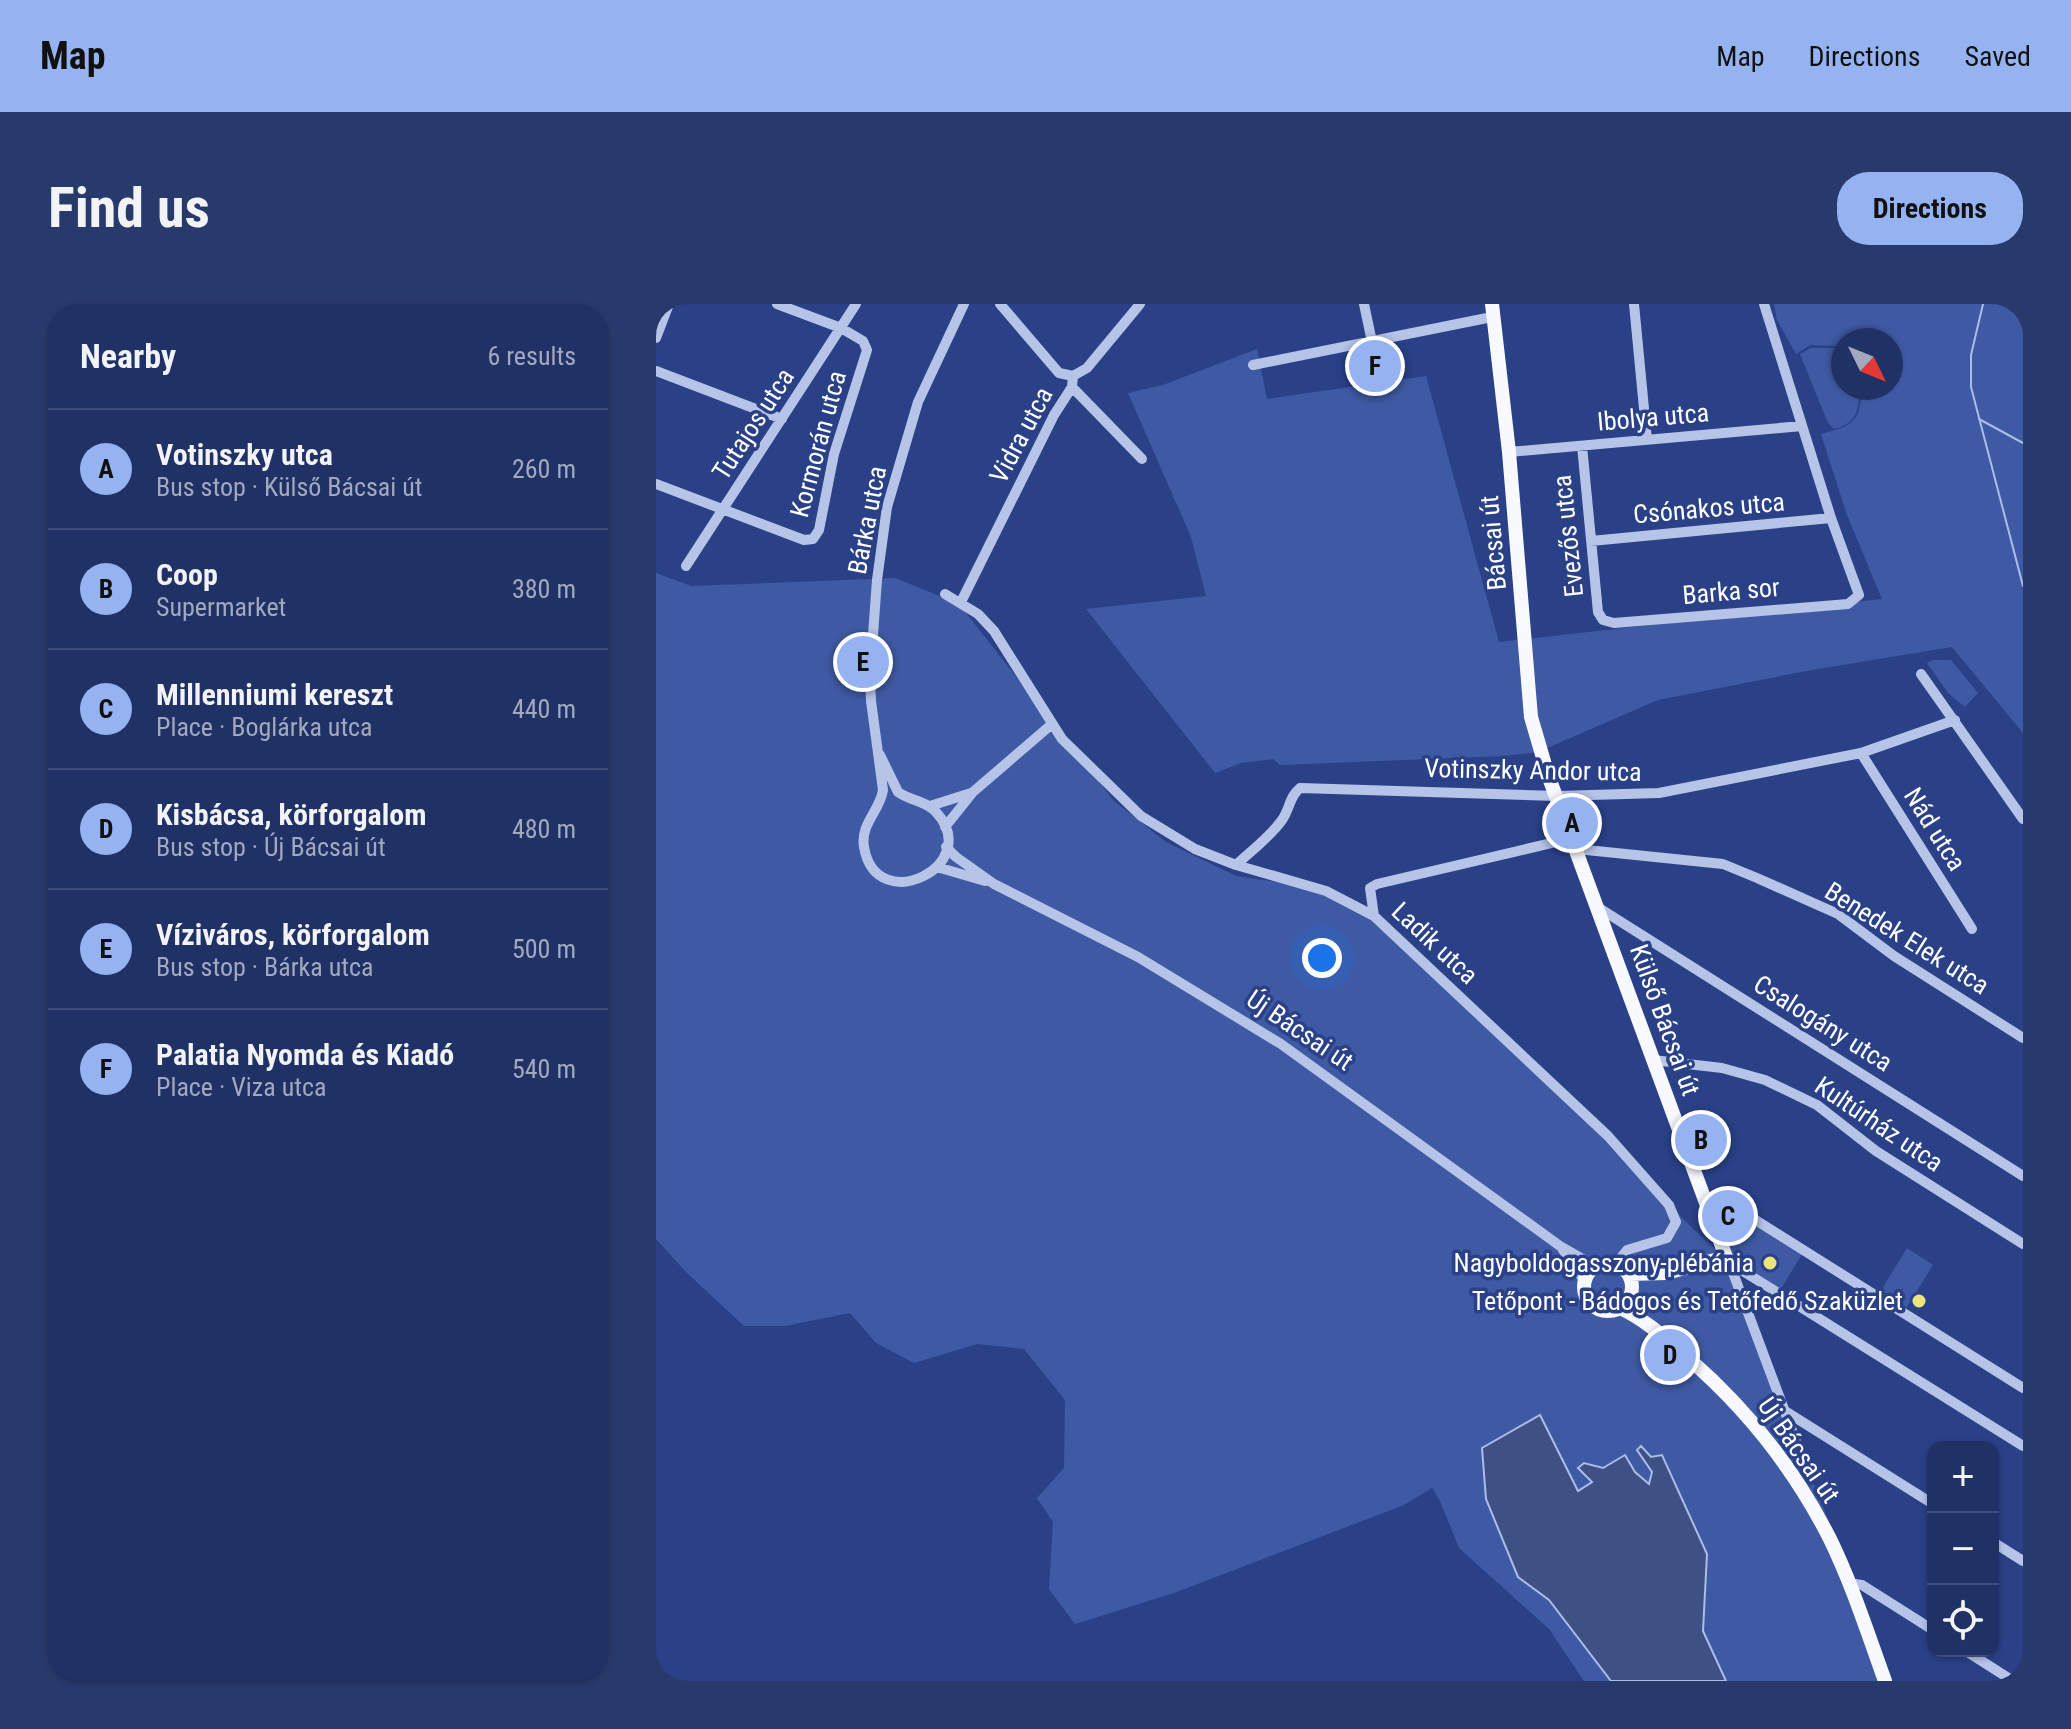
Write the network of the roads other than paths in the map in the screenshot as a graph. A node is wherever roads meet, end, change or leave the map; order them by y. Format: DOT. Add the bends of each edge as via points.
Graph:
graph roads {
  1 [pos="669,304"];
  2 [pos="777,304"];
  3 [pos="856,304"];
  4 [pos="964,304"];
  5 [pos="1000,304"];
  6 [pos="1140,304"];
  7 [pos="1364,304"];
  8 [pos="1634,304"];
  9 [pos="1764,304"];
  10 [pos="1492,310"];
  11 [pos="841,328"];
  12 [pos="656,338"];
  13 [pos="1372,342"];
  14 [pos="1253,365"];
  15 [pos="656,371"];
  16 [pos="1073,382"];
  17 [pos="782,419"];
  18 [pos="1802,426"];
  19 [pos="1647,440"];
  20 [pos="1582,446"];
  21 [pos="1509,452"];
  22 [pos="1142,459"];
  23 [pos="656,484"];
  24 [pos="724,510"];
  25 [pos="1831,518"];
  26 [pos="1591,541"];
  27 [pos="686,566"];
  28 [pos="945,594"];
  29 [pos="961,602"];
  30 [pos="1603,620"];
  31 [pos="1921,674"];
  32 [pos="1955,720"];
  33 [pos="1052,724"];
  34 [pos="1861,753"];
  35 [pos="880,755"];
  36 [pos="1548,775"];
  37 [pos="973,792"];
  38 [pos="1557,796"];
  39 [pos="909,798"];
  40 [pos="930,806"];
  41 [pos="874,812"];
  42 [pos="2023,819"];
  43 [pos="945,827"];
  44 [pos="1575,843"];
  45 [pos="946,847"];
  46 [pos="1236,865"];
  47 [pos="937,867"];
  48 [pos="994,884"];
  49 [pos="1599,908"];
  50 [pos="1374,916"];
  51 [pos="1972,929"];
  52 [pos="2023,1038"];
  53 [pos="1653,1060"];
  54 [pos="2023,1176"];
  55 [pos="1705,1198"];
  56 [pos="2023,1244"];
  57 [pos="1560,1246"];
  58 [pos="1728,1260"];
  59 [pos="1616,1264"];
  60 [pos="1595,1266"];
  61 [pos="1584,1280"];
  62 [pos="1631,1286"];
  63 [pos="1620,1308"];
  64 [pos="1651,1326"];
  65 [pos="2023,1388"];
  66 [pos="1785,1411"];
  67 [pos="2023,1446"];
  68 [pos="1803,1460"];
  69 [pos="1927,1500"];
  70 [pos="1999,1546"];
  71 [pos="2023,1561"];
  72 [pos="1849,1587"];
  73 [pos="1927,1626"];
  74 [pos="1975,1657"];
  75 [pos="1885,1681"];
  76 [pos="2013,1681"];
  1 -- 12 [label="street"];
  2 -- 11 [label="street"];
  3 -- 11 [label="street, Tutajos utca"];
  4 -- 35 [label="street, Bárka utca" via="918,402 887,507 871,663"];
  5 -- 16 [label="street" via="1059,373"];
  6 -- 16 [label="street, Vidra utca"];
  7 -- 13 [label="street"];
  8 -- 19 [label="street"];
  9 -- 18 [label="street"];
  10 -- 13 [label="street"];
  10 -- 21 [label="main road, Bácsai út"];
  11 -- 17 [label="street, Tutajos utca"];
  11 -- 24 [label="street, Kormorán utca" via="863,341 867,350 834,454 819,530 813,539 804,540"];
  13 -- 14 [label="street"];
  15 -- 17 [label="street"];
  16 -- 22 [label="street"];
  16 -- 29 [label="street, Vidra utca"];
  17 -- 24 [label="street, Tutajos utca"];
  18 -- 19 [label="street, Ibolya utca"];
  18 -- 25 [label="street"];
  19 -- 20 [label="street, Ibolya utca"];
  20 -- 21 [label="street, Ibolya utca"];
  20 -- 26 [label="street, Evezős utca"];
  21 -- 36 [label="main road, Bácsai út" via="1531,717"];
  23 -- 24 [label="street"];
  24 -- 27 [label="street, Tutajos utca"];
  25 -- 26 [label="street, Csónakos utca"];
  25 -- 30 [label="street, Barka sor" via="1859,595 1848,604"];
  26 -- 30 [label="street, Evezős utca"];
  28 -- 29 [label="street, Ladik utca"];
  29 -- 33 [label="street, Ladik utca" via="994,631"];
  31 -- 32 [label="street"];
  32 -- 34 [label="street, Votinszky Andor utca"];
  32 -- 42 [label="street"];
  33 -- 37 [label="street"];
  33 -- 46 [label="street, Ladik utca" via="1141,816 1195,849"];
  34 -- 38 [label="street, Votinszky Andor utca" via="1659,793"];
  34 -- 51 [label="street, Nád utca"];
  35 -- 39 [label="street" via="898,792"];
  35 -- 41 [label="street" via="883,790"];
  36 -- 38 [label="main road, Külső Bácsai út"];
  37 -- 40 [label="street"];
  37 -- 43 [label="street"];
  38 -- 44 [label="main road, Külső Bácsai út"];
  38 -- 46 [label="street, Votinszky Andor utca" via="1300,788 1279,825"];
  39 -- 40 [label="street"];
  39 -- 41 [label="street" via="888,802"];
  40 -- 43 [label="street"];
  41 -- 47 [label="street" via="863,843 877,872 908,882"];
  43 -- 45 [label="street"];
  44 -- 49 [label="main road, Külső Bácsai út"];
  44 -- 50 [label="street, Benedek Elek utca" via="1377,884 1369,896"];
  44 -- 52 [label="street, Benedek Elek utca" via="1712,862 1757,878 1838,914"];
  45 -- 47 [label="street"];
  45 -- 48 [label="street, Új Bácsai út"];
  46 -- 50 [label="street, Ladik utca" via="1326,891"];
  47 -- 48 [label="street, Új Bácsai út"];
  48 -- 57 [label="street, Új Bácsai út" via="1138,957 1234,1014"];
  49 -- 53 [label="main road, Külső Bácsai út"];
  49 -- 54 [label="street, Csalogány utca"];
  50 -- 59 [label="street, Ladik utca" via="1608,1136 1673,1210 1675,1226 1667,1238 1627,1250"];
  53 -- 55 [label="main road, Külső Bácsai út"];
  53 -- 56 [label="street, Kultúrház utca" via="1722,1068 1765,1080 1817,1105 1876,1151"];
  55 -- 58 [label="main road, Külső Bácsai út"];
  55 -- 65 [label="street" via="1730,1204"];
  57 -- 60 [label="street, Új Bácsai út"];
  57 -- 61 [label="street, Új Bácsai út"];
  58 -- 62 [label="main road"];
  58 -- 66 [label="street, Külső Bácsai út"];
  58 -- 67 [label="street"];
  59 -- 60 [label="main road"];
  59 -- 62 [label="main road, Új Bácsai út"];
  60 -- 61 [label="main road"];
  61 -- 63 [label="main road, Új Bácsai út" via="1585,1296 1596,1308"];
  62 -- 63 [label="main road"];
  62 -- 64 [label="main road, Új Bácsai út"];
  63 -- 64 [label="main road, Új Bácsai út"];
  64 -- 72 [label="main road, Új Bácsai út" via="1744,1411 1768,1442 1807,1498"];
  66 -- 68 [label="street, Külső Bácsai út"];
  66 -- 69 [label="street"];
  70 -- 71 [label="street"];
  72 -- 73 [label="street" via="1862,1585"];
  72 -- 75 [label="main road, Új Bácsai út"];
  74 -- 76 [label="street"];
}
